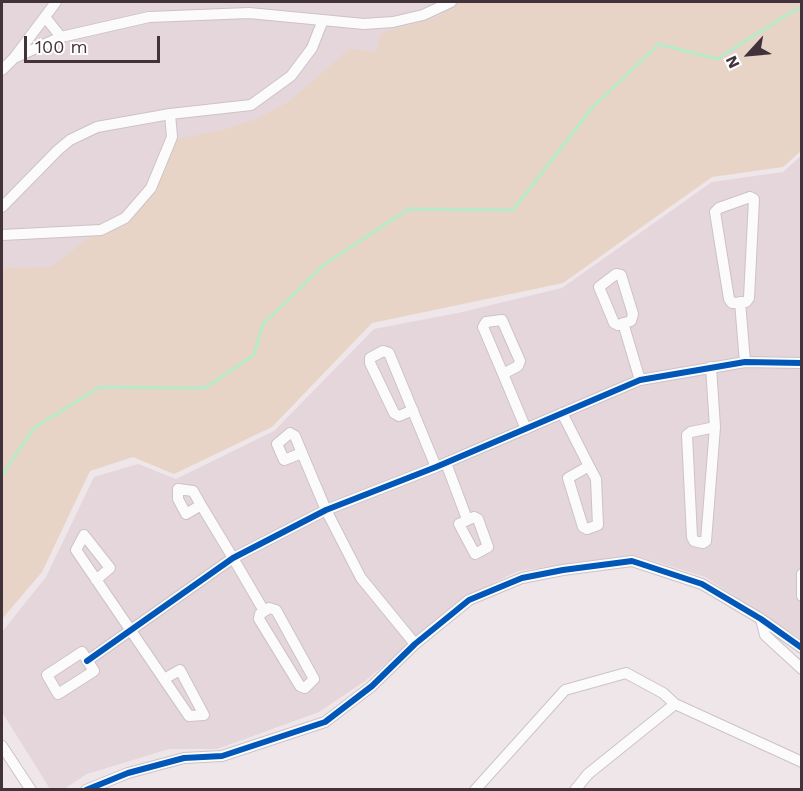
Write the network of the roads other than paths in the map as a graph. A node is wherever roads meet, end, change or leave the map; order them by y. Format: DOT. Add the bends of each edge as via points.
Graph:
graph roads {
  1 [pos="56,2"];
  2 [pos="451,2"];
  3 [pos="45,17"];
  4 [pos="323,20"];
  5 [pos="62,37"];
  6 [pos="14,58"];
  7 [pos="2,70"];
  8 [pos="170,114"];
  9 [pos="2,207"];
  10 [pos="3,232"];
  11 [pos="740,302"];
  12 [pos="623,323"];
  13 [pos="745,362"];
  14 [pos="801,363"];
  15 [pos="711,367"];
  16 [pos="503,374"];
  17 [pos="640,380"];
  18 [pos="412,410"];
  19 [pos="562,413"];
  20 [pos="716,427"];
  21 [pos="526,429"];
  22 [pos="302,453"];
  23 [pos="441,465"];
  24 [pos="589,466"];
  25 [pos="690,486"];
  26 [pos="711,488"];
  27 [pos="201,505"];
  28 [pos="326,510"];
  29 [pos="467,519"];
  30 [pos="232,558"];
  31 [pos="801,574"];
  32 [pos="96,580"];
  33 [pos="801,596"];
  34 [pos="264,611"];
  35 [pos="761,619"];
  36 [pos="130,630"];
  37 [pos="415,644"];
  38 [pos="801,648"];
  39 [pos="87,660"];
  40 [pos="801,669"];
  41 [pos="164,679"];
  42 [pos="675,705"];
  43 [pos="2,746"];
  44 [pos="801,762"];
  45 [pos="31,789"];
  46 [pos="86,789"];
  47 [pos="475,789"];
  48 [pos="574,789"];
  1 -- 3 [label="street"];
  2 -- 4 [label="street" via="423,15 393,22"];
  3 -- 5 [label="street"];
  3 -- 6 [label="street"];
  4 -- 5 [label="street" via="249,13 150,17"];
  4 -- 8 [label="street" via="312,48 291,76 251,105"];
  5 -- 6 [label="street"];
  6 -- 7 [label="street"];
  8 -- 9 [label="street" via="117,122 70,140"];
  8 -- 10 [label="street" via="172,137 151,188 124,218 100,230"];
  11 -- 11 [label="street" via="729,300 715,212 752,198 749,298"];
  11 -- 13 [label="street"];
  12 -- 12 [label="street" via="631,321 633,314 621,275 616,274 599,285 599,290 614,322"];
  12 -- 17 [label="street"];
  13 -- 14 [label="street"];
  13 -- 15 [label="street"];
  15 -- 17 [label="street"];
  15 -- 20 [label="street"];
  16 -- 16 [label="street" via="483,327 486,322 502,320 520,361"];
  16 -- 21 [label="street"];
  17 -- 19 [label="street"];
  18 -- 18 [label="street" via="389,353 383,351 370,358 394,414 399,416"];
  18 -- 23 [label="street"];
  19 -- 21 [label="street"];
  19 -- 24 [label="street"];
  20 -- 25 [label="street" via="687,435"];
  20 -- 26 [label="street"];
  21 -- 23 [label="street"];
  22 -- 28 [label="street"];
  23 -- 28 [label="street"];
  23 -- 29 [label="street"];
  24 -- 24 [label="street" via="596,479 598,525 587,529 583,527 568,478"];
  25 -- 26 [label="street"];
  25 -- 26 [label="street" via="692,537 693,541 703,543"];
  27 -- 30 [label="street"];
  28 -- 30 [label="street"];
  28 -- 37 [label="street" via="361,578"];
  30 -- 34 [label="street"];
  30 -- 36 [label="street"];
  31 -- 33 [label="street"];
  32 -- 36 [label="street"];
  34 -- 34 [label="street" via="276,610 314,679 305,688 300,686 259,619"];
  35 -- 37 [label="street" via="702,584 632,561 522,578 469,600"];
  35 -- 38 [label="street"];
  35 -- 40 [label="street" via="765,635"];
  36 -- 39 [label="street"];
  36 -- 41 [label="street"];
  37 -- 46 [label="street" via="372,686 325,722 222,756 184,758"];
  42 -- 44 [label="street"];
  42 -- 47 [label="street" via="663,693 626,673 565,690"];
  42 -- 48 [label="street"];
  43 -- 45 [label="street"];
}
